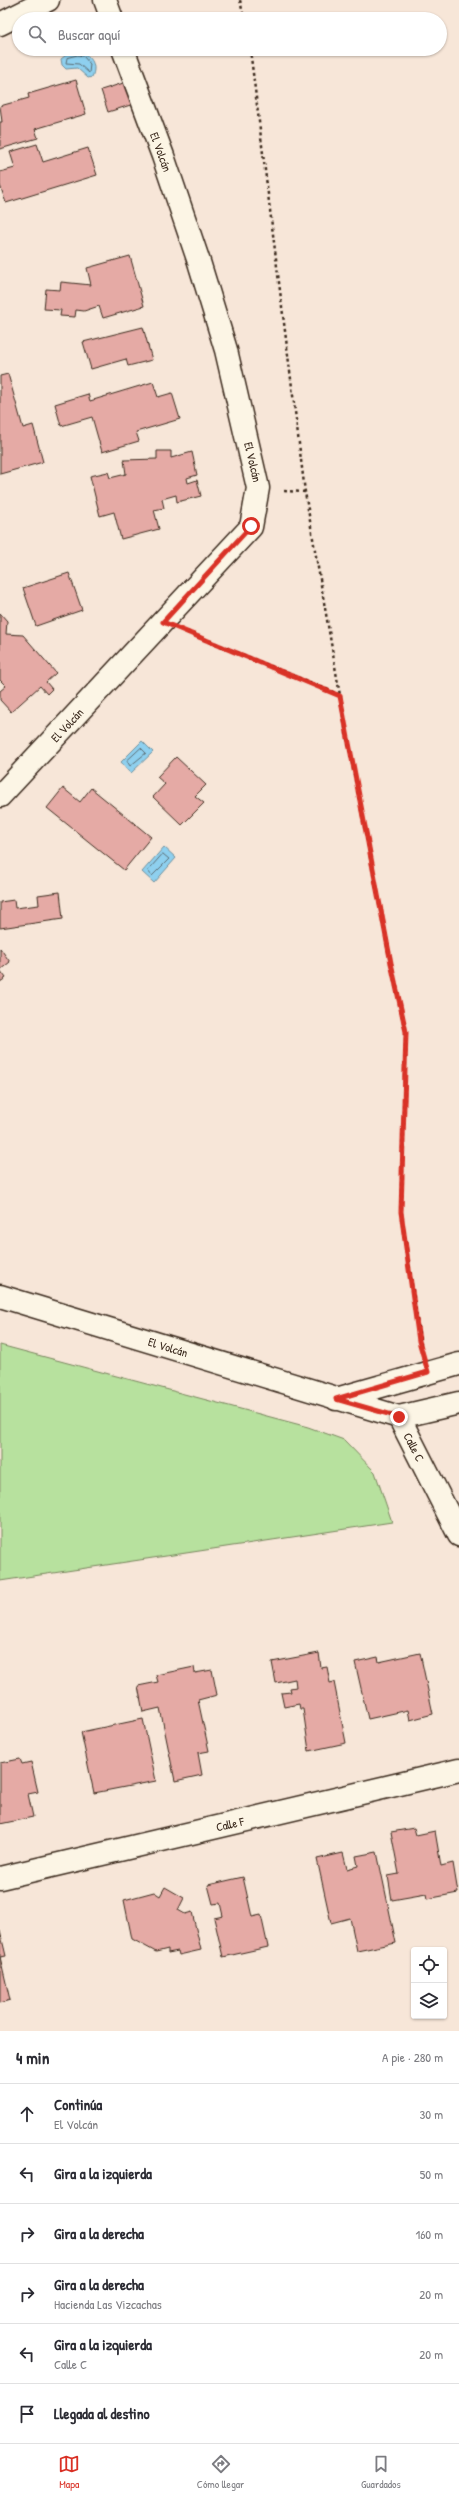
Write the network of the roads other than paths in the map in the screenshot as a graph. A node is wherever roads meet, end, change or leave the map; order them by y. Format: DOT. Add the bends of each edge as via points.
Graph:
graph roads {
  1 [pos="48,0"];
  2 [pos="105,0"];
  3 [pos="24,12"];
  4 [pos="109,12"];
  5 [pos="12,18"];
  6 [pos="0,24"];
  7 [pos="126,56"];
  8 [pos="0,796"];
  9 [pos="0,1296"];
  10 [pos="459,1364"];
  11 [pos="336,1399"];
  12 [pos="459,1403"];
  13 [pos="399,1417"];
  14 [pos="459,1535"];
  15 [pos="459,1770"];
  16 [pos="0,1878"];
  1 -- 3 [label="street"];
  2 -- 4 [label="street"];
  5 -- 6 [label="street"];
  7 -- 8 [label="street, El Volcán" via="163,156 226,350 258,488 251,526"];
  9 -- 11 [label="street, El Volcán"];
  10 -- 11 [label="street"];
  11 -- 13 [label="street"];
  12 -- 13 [label="street"];
  13 -- 14 [label="street, Calle C"];
  15 -- 16 [label="street, Calle F"];
}
